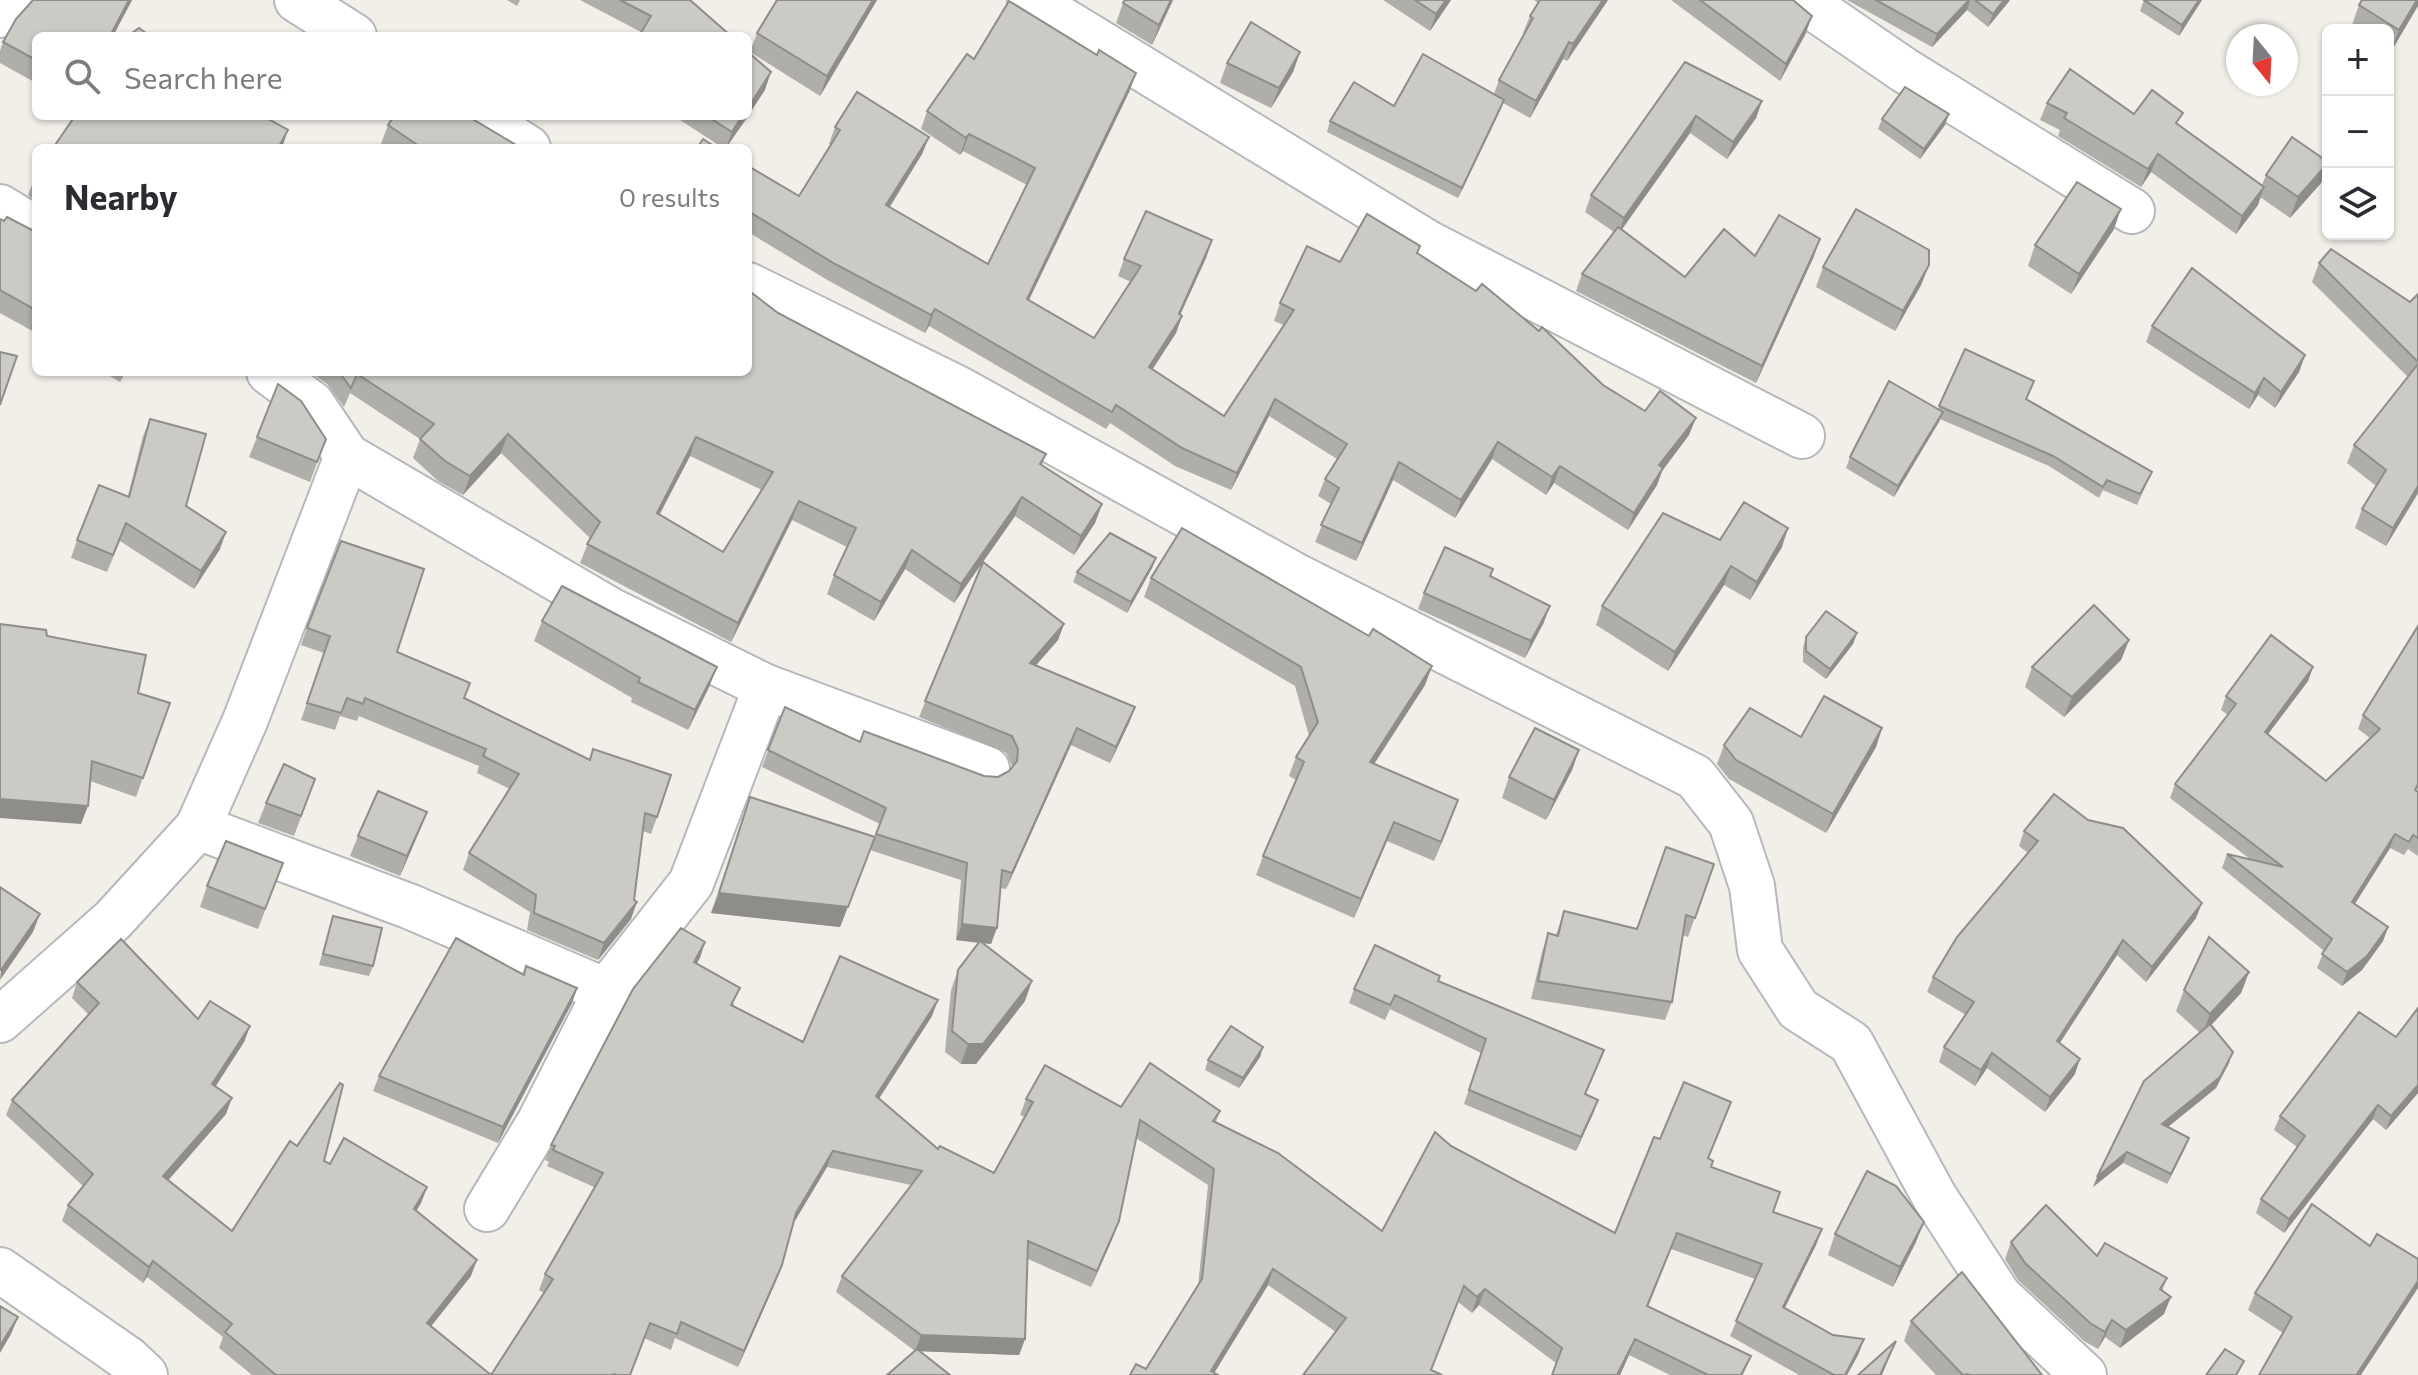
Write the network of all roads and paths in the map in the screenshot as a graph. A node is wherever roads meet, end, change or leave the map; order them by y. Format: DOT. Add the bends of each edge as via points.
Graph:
graph roads {
  1 [pos="10,0"];
  2 [pos="297,0"];
  3 [pos="1030,0"];
  4 [pos="1802,0"];
  5 [pos="0,15"];
  6 [pos="348,32"];
  7 [pos="484,120"];
  8 [pos="522,144"];
  9 [pos="0,207"];
  10 [pos="2132,211"];
  11 [pos="32,227"];
  12 [pos="752,287"];
  13 [pos="274,376"];
  14 [pos="1802,436"];
  15 [pos="347,456"];
  16 [pos="766,687"];
  17 [pos="987,769"];
  18 [pos="198,827"];
  19 [pos="606,991"];
  20 [pos="0,1020"];
  21 [pos="487,1209"];
  22 [pos="0,1270"];
  23 [pos="145,1375"];
  24 [pos="2084,1375"];
  1 -- 5 [label="street"];
  2 -- 6 [label="street"];
  3 -- 14 [label="street" via="1428,243"];
  4 -- 10 [label="street" via="1904,70"];
  7 -- 8 [label="street"];
  9 -- 11 [label="street"];
  12 -- 24 [label="street" via="959,389 1298,577 1695,777 1731,823 1752,886 1760,950 1798,1009 1851,1043 1934,1196 1999,1296"];
  13 -- 15 [label="street" via="312,404"];
  15 -- 16 [label="street" via="610,610"];
  15 -- 18 [label="street" via="245,721"];
  16 -- 17 [label="street"];
  16 -- 19 [label="street" via="691,883"];
  18 -- 19 [label="street" via="411,907"];
  18 -- 20 [label="street" via="113,920"];
  19 -- 21 [label="street" via="540,1121"];
  22 -- 23 [label="street"];
}
